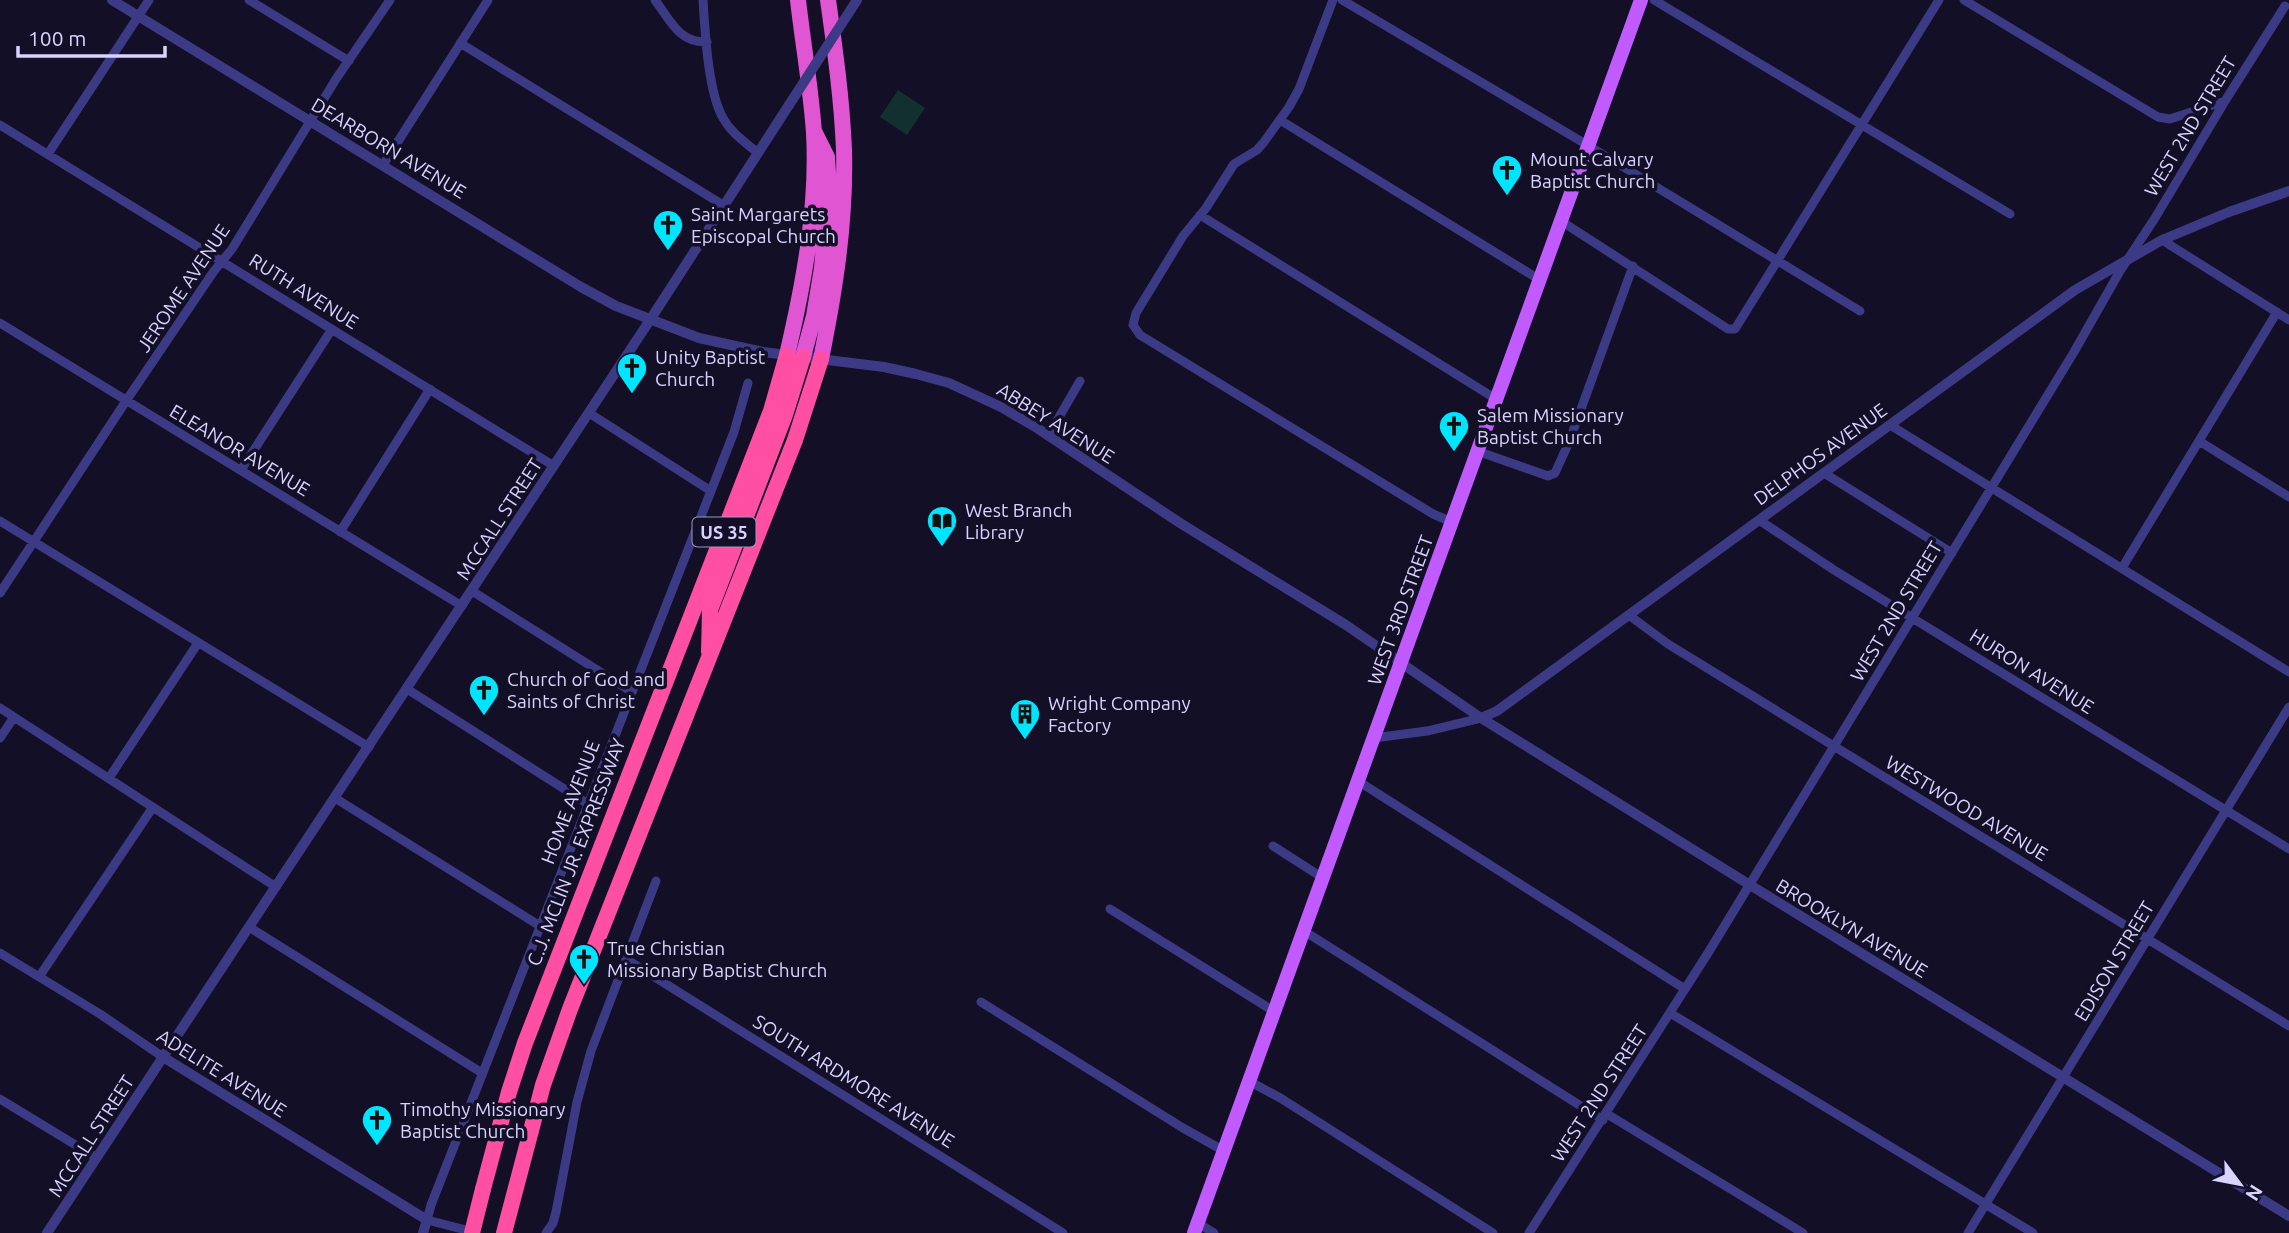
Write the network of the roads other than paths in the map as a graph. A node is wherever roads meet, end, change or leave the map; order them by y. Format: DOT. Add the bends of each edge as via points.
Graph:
graph roads {
  1 [pos="112,0"];
  2 [pos="149,0"];
  3 [pos="249,0"];
  4 [pos="390,0"];
  5 [pos="488,0"];
  6 [pos="655,0"];
  7 [pos="703,0"];
  8 [pos="798,0"];
  9 [pos="828,0"];
  10 [pos="857,0"];
  11 [pos="1333,0"];
  12 [pos="1342,0"];
  13 [pos="1641,0"];
  14 [pos="1654,0"];
  15 [pos="1939,0"];
  16 [pos="1964,0"];
  17 [pos="2275,0"];
  18 [pos="2287,7"];
  19 [pos="139,17"];
  20 [pos="707,42"];
  21 [pos="460,43"];
  22 [pos="349,61"];
  23 [pos="2225,101"];
  24 [pos="1280,120"];
  25 [pos="311,121"];
  26 [pos="0,125"];
  27 [pos="1861,125"];
  28 [pos="1588,146"];
  29 [pos="758,153"];
  30 [pos="48,154"];
  31 [pos="383,165"];
  32 [pos="2289,191"];
  33 [pos="723,205"];
  34 [pos="2010,214"];
  35 [pos="1200,215"];
  36 [pos="1561,221"];
  37 [pos="2162,240"];
  38 [pos="2130,257"];
  39 [pos="222,261"];
  40 [pos="1778,261"];
  41 [pos="1633,266"];
  42 [pos="1540,279"];
  43 [pos="1860,311"];
  44 [pos="2277,313"];
  45 [pos="650,320"];
  46 [pos="2289,320"];
  47 [pos="0,323"];
  48 [pos="332,329"];
  49 [pos="795,356"];
  50 [pos="821,359"];
  51 [pos="1080,381"];
  52 [pos="748,383"];
  53 [pos="429,389"];
  54 [pos="1496,399"];
  55 [pos="126,401"];
  56 [pos="589,413"];
  57 [pos="1889,425"];
  58 [pos="1048,436"];
  59 [pos="2199,441"];
  60 [pos="1477,451"];
  61 [pos="554,466"];
  62 [pos="241,470"];
  63 [pos="1824,473"];
  64 [pos="1991,489"];
  65 [pos="711,491"];
  66 [pos="2289,497"];
  67 [pos="1759,520"];
  68 [pos="0,521"];
  69 [pos="1452,522"];
  70 [pos="340,532"];
  71 [pos="34,542"];
  72 [pos="1952,553"];
  73 [pos="2122,568"];
  74 [pos="472,591"];
  75 [pos="0,593"];
  76 [pos="462,606"];
  77 [pos="1630,617"];
  78 [pos="1913,617"];
  79 [pos="198,643"];
  80 [pos="709,658"];
  81 [pos="1401,663"];
  82 [pos="2289,672"];
  83 [pos="407,689"];
  84 [pos="632,692"];
  85 [pos="2289,707"];
  86 [pos="0,708"];
  87 [pos="14,717"];
  88 [pos="1481,718"];
  89 [pos="0,738"];
  90 [pos="1374,738"];
  91 [pos="369,747"];
  92 [pos="1834,747"];
  93 [pos="109,778"];
  94 [pos="1358,781"];
  95 [pos="335,798"];
  96 [pos="589,803"];
  97 [pos="153,807"];
  98 [pos="2226,811"];
  99 [pos="1273,846"];
  100 [pos="2289,849"];
  101 [pos="1323,878"];
  102 [pos="656,881"];
  103 [pos="1750,885"];
  104 [pos="276,887"];
  105 [pos="1110,909"];
  106 [pos="540,926"];
  107 [pos="249,928"];
  108 [pos="1304,931"];
  109 [pos="2148,939"];
  110 [pos="0,953"];
  111 [pos="626,959"];
  112 [pos="39,977"];
  113 [pos="1685,989"];
  114 [pos="981,1002"];
  115 [pos="1275,1012"];
  116 [pos="1670,1013"];
  117 [pos="2289,1026"];
  118 [pos="164,1056"];
  119 [pos="482,1073"];
  120 [pos="2063,1078"];
  121 [pos="1250,1081"];
  122 [pos="0,1099"];
  123 [pos="1605,1117"];
  124 [pos="1224,1151"];
  125 [pos="97,1158"];
  126 [pos="1986,1204"];
  127 [pos="2289,1216"];
  128 [pos="427,1220"];
  129 [pos="1196,1228"];
  130 [pos="47,1233"];
  131 [pos="423,1233"];
  132 [pos="472,1233"];
  133 [pos="479,1233"];
  134 [pos="504,1233"];
  135 [pos="546,1233"];
  136 [pos="1063,1233"];
  137 [pos="1214,1233"];
  138 [pos="1493,1233"];
  139 [pos="1529,1233"];
  140 [pos="1803,1233"];
  141 [pos="1968,1233"];
  142 [pos="2033,1233"];
  1 -- 19 [label="street, DEARBORN AVENUE"];
  2 -- 19 [label="street"];
  3 -- 22 [label="street"];
  4 -- 22 [label="street, JEROME AVENUE"];
  5 -- 21 [label="street"];
  6 -- 20 [label="street" via="682,36 695,43"];
  7 -- 20 [label="street"];
  8 -- 49 [label="highway" via="814,131 827,158 829,189 814,316"];
  9 -- 50 [label="highway, US 35" via="844,151 843,203 835,288"];
  10 -- 29 [label="street, MCCALL STREET, bridge"];
  11 -- 24 [label="street" via="1299,89"];
  12 -- 28 [label="street"];
  13 -- 28 [label="main road, WEST 3RD STREET"];
  14 -- 27 [label="street"];
  15 -- 27 [label="street"];
  16 -- 23 [label="street" via="2158,117 2170,119"];
  17 -- 18 [label="street"];
  18 -- 23 [label="street, WEST 2ND STREET"];
  19 -- 25 [label="street, DEARBORN AVENUE"];
  19 -- 30 [label="street"];
  20 -- 29 [label="street" via="722,117"];
  21 -- 31 [label="street"];
  21 -- 33 [label="street"];
  22 -- 25 [label="street, JEROME AVENUE"];
  23 -- 38 [label="street, WEST 2ND STREET"];
  24 -- 35 [label="street" via="1257,150 1234,164"];
  24 -- 42 [label="street"];
  25 -- 31 [label="street, DEARBORN AVENUE"];
  25 -- 39 [label="street, JEROME AVENUE"];
  26 -- 30 [label="street, RUTH AVENUE"];
  27 -- 34 [label="street"];
  27 -- 40 [label="street"];
  28 -- 36 [label="main road, WEST 3RD STREET"];
  28 -- 40 [label="street"];
  29 -- 33 [label="street, MCCALL STREET"];
  30 -- 39 [label="street, RUTH AVENUE"];
  31 -- 45 [label="street, DEARBORN AVENUE" via="581,287"];
  32 -- 37 [label="street, DELPHOS AVENUE"];
  33 -- 45 [label="street, MCCALL STREET"];
  35 -- 54 [label="street"];
  35 -- 69 [label="street" via="1136,313 1133,325 1140,335"];
  36 -- 41 [label="street"];
  36 -- 42 [label="main road, WEST 3RD STREET"];
  37 -- 38 [label="street, DELPHOS AVENUE"];
  37 -- 44 [label="street"];
  38 -- 57 [label="street, DELPHOS AVENUE" via="2075,290"];
  38 -- 64 [label="street, WEST 2ND STREET"];
  39 -- 48 [label="street, RUTH AVENUE"];
  39 -- 55 [label="street, JEROME AVENUE"];
  40 -- 41 [label="street" via="1733,330"];
  40 -- 43 [label="street"];
  41 -- 60 [label="street" via="1555,473 1548,476"];
  42 -- 54 [label="main road, WEST 3RD STREET"];
  44 -- 46 [label="street"];
  44 -- 59 [label="street"];
  45 -- 49 [label="street, ABBEY AVENUE" via="724,345"];
  45 -- 56 [label="street, MCCALL STREET"];
  47 -- 55 [label="street, ELEANOR AVENUE"];
  48 -- 53 [label="street, RUTH AVENUE"];
  48 -- 62 [label="street"];
  49 -- 50 [label="street, ABBEY AVENUE"];
  49 -- 80 [label="highway" via="785,415 710,610"];
  49 -- 132 [label="highway, C.J. MCLIN JR. EXPRESSWAY / US 35, bridge" via="525,1043"];
  50 -- 58 [label="street, ABBEY AVENUE" via="884,367 949,383"];
  50 -- 80 [label="highway, US 35" via="795,440"];
  51 -- 58 [label="street"];
  52 -- 65 [label="street, HOME AVENUE"];
  53 -- 61 [label="street, RUTH AVENUE"];
  53 -- 70 [label="street"];
  54 -- 60 [label="main road, WEST 3RD STREET"];
  55 -- 62 [label="street, ELEANOR AVENUE"];
  55 -- 71 [label="street, JEROME AVENUE"];
  56 -- 61 [label="street, MCCALL STREET"];
  56 -- 65 [label="street"];
  57 -- 63 [label="street, DELPHOS AVENUE"];
  57 -- 64 [label="street"];
  58 -- 81 [label="street, ABBEY AVENUE"];
  59 -- 66 [label="street"];
  59 -- 73 [label="street"];
  60 -- 69 [label="main road, WEST 3RD STREET"];
  61 -- 74 [label="street, MCCALL STREET"];
  62 -- 70 [label="street, ELEANOR AVENUE"];
  63 -- 67 [label="street, DELPHOS AVENUE"];
  63 -- 72 [label="street"];
  64 -- 72 [label="street, WEST 2ND STREET"];
  64 -- 73 [label="street"];
  65 -- 84 [label="street, HOME AVENUE"];
  67 -- 77 [label="street, DELPHOS AVENUE"];
  67 -- 78 [label="street, HURON AVENUE"];
  68 -- 71 [label="street"];
  69 -- 81 [label="main road, WEST 3RD STREET"];
  70 -- 76 [label="street, ELEANOR AVENUE"];
  71 -- 75 [label="street, JEROME AVENUE"];
  71 -- 79 [label="street"];
  72 -- 78 [label="street, WEST 2ND STREET"];
  73 -- 82 [label="street"];
  74 -- 76 [label="street, MCCALL STREET"];
  74 -- 84 [label="street"];
  76 -- 83 [label="street, MCCALL STREET"];
  77 -- 88 [label="street, DELPHOS AVENUE"];
  77 -- 92 [label="street, WESTWOOD AVENUE"];
  78 -- 92 [label="street, WEST 2ND STREET"];
  78 -- 98 [label="street, HURON AVENUE"];
  79 -- 91 [label="street"];
  79 -- 93 [label="street"];
  80 -- 134 [label="highway, US 35" via="555,1047"];
  81 -- 88 [label="street, BROOKLYN AVENUE"];
  81 -- 90 [label="main road, WEST 3RD STREET"];
  83 -- 91 [label="street, MCCALL STREET"];
  83 -- 96 [label="street"];
  84 -- 96 [label="street, HOME AVENUE"];
  85 -- 98 [label="street, EDISON STREET"];
  86 -- 87 [label="street"];
  87 -- 89 [label="street"];
  87 -- 93 [label="street"];
  88 -- 90 [label="street, DELPHOS AVENUE"];
  88 -- 103 [label="street, BROOKLYN AVENUE"];
  90 -- 94 [label="main road, WEST 3RD STREET"];
  91 -- 95 [label="street, MCCALL STREET"];
  92 -- 103 [label="street, WEST 2ND STREET"];
  92 -- 109 [label="street, WESTWOOD AVENUE"];
  93 -- 97 [label="street"];
  94 -- 101 [label="main road, WEST 3RD STREET"];
  94 -- 113 [label="street"];
  95 -- 104 [label="street, MCCALL STREET"];
  95 -- 106 [label="street"];
  96 -- 106 [label="street, HOME AVENUE"];
  97 -- 104 [label="street"];
  97 -- 112 [label="street"];
  98 -- 100 [label="street, HURON AVENUE"];
  98 -- 109 [label="street, EDISON STREET"];
  99 -- 101 [label="street"];
  101 -- 108 [label="main road, WEST 3RD STREET"];
  102 -- 111 [label="street"];
  103 -- 113 [label="street, WEST 2ND STREET"];
  103 -- 120 [label="street, BROOKLYN AVENUE"];
  104 -- 107 [label="street, MCCALL STREET"];
  105 -- 115 [label="street"];
  106 -- 119 [label="street, HOME AVENUE"];
  107 -- 118 [label="street, MCCALL STREET"];
  107 -- 119 [label="street"];
  108 -- 115 [label="main road, WEST 3RD STREET"];
  108 -- 123 [label="street"];
  109 -- 117 [label="street, WESTWOOD AVENUE"];
  109 -- 120 [label="street, EDISON STREET"];
  110 -- 112 [label="street, ADELITE AVENUE"];
  111 -- 135 [label="street" via="584,1072 556,1212"];
  111 -- 136 [label="street, SOUTH ARDMORE AVENUE"];
  112 -- 118 [label="street, ADELITE AVENUE"];
  113 -- 116 [label="street, WEST 2ND STREET"];
  114 -- 124 [label="street"];
  115 -- 121 [label="main road, WEST 3RD STREET"];
  116 -- 123 [label="street, WEST 2ND STREET"];
  116 -- 126 [label="street"];
  118 -- 125 [label="street, MCCALL STREET"];
  118 -- 128 [label="street, ADELITE AVENUE"];
  119 -- 128 [label="street, HOME AVENUE"];
  120 -- 126 [label="street, EDISON STREET"];
  120 -- 127 [label="street, BROOKLYN AVENUE"];
  121 -- 124 [label="main road, WEST 3RD STREET"];
  121 -- 138 [label="street"];
  122 -- 125 [label="street"];
  123 -- 139 [label="street, WEST 2ND STREET"];
  123 -- 140 [label="street"];
  124 -- 129 [label="main road, WEST 3RD STREET"];
  125 -- 130 [label="street, MCCALL STREET"];
  126 -- 141 [label="street, EDISON STREET"];
  126 -- 142 [label="street"];
  128 -- 131 [label="street, HOME AVENUE"];
  128 -- 133 [label="street"];
  129 -- 137 [label="street"];
}
